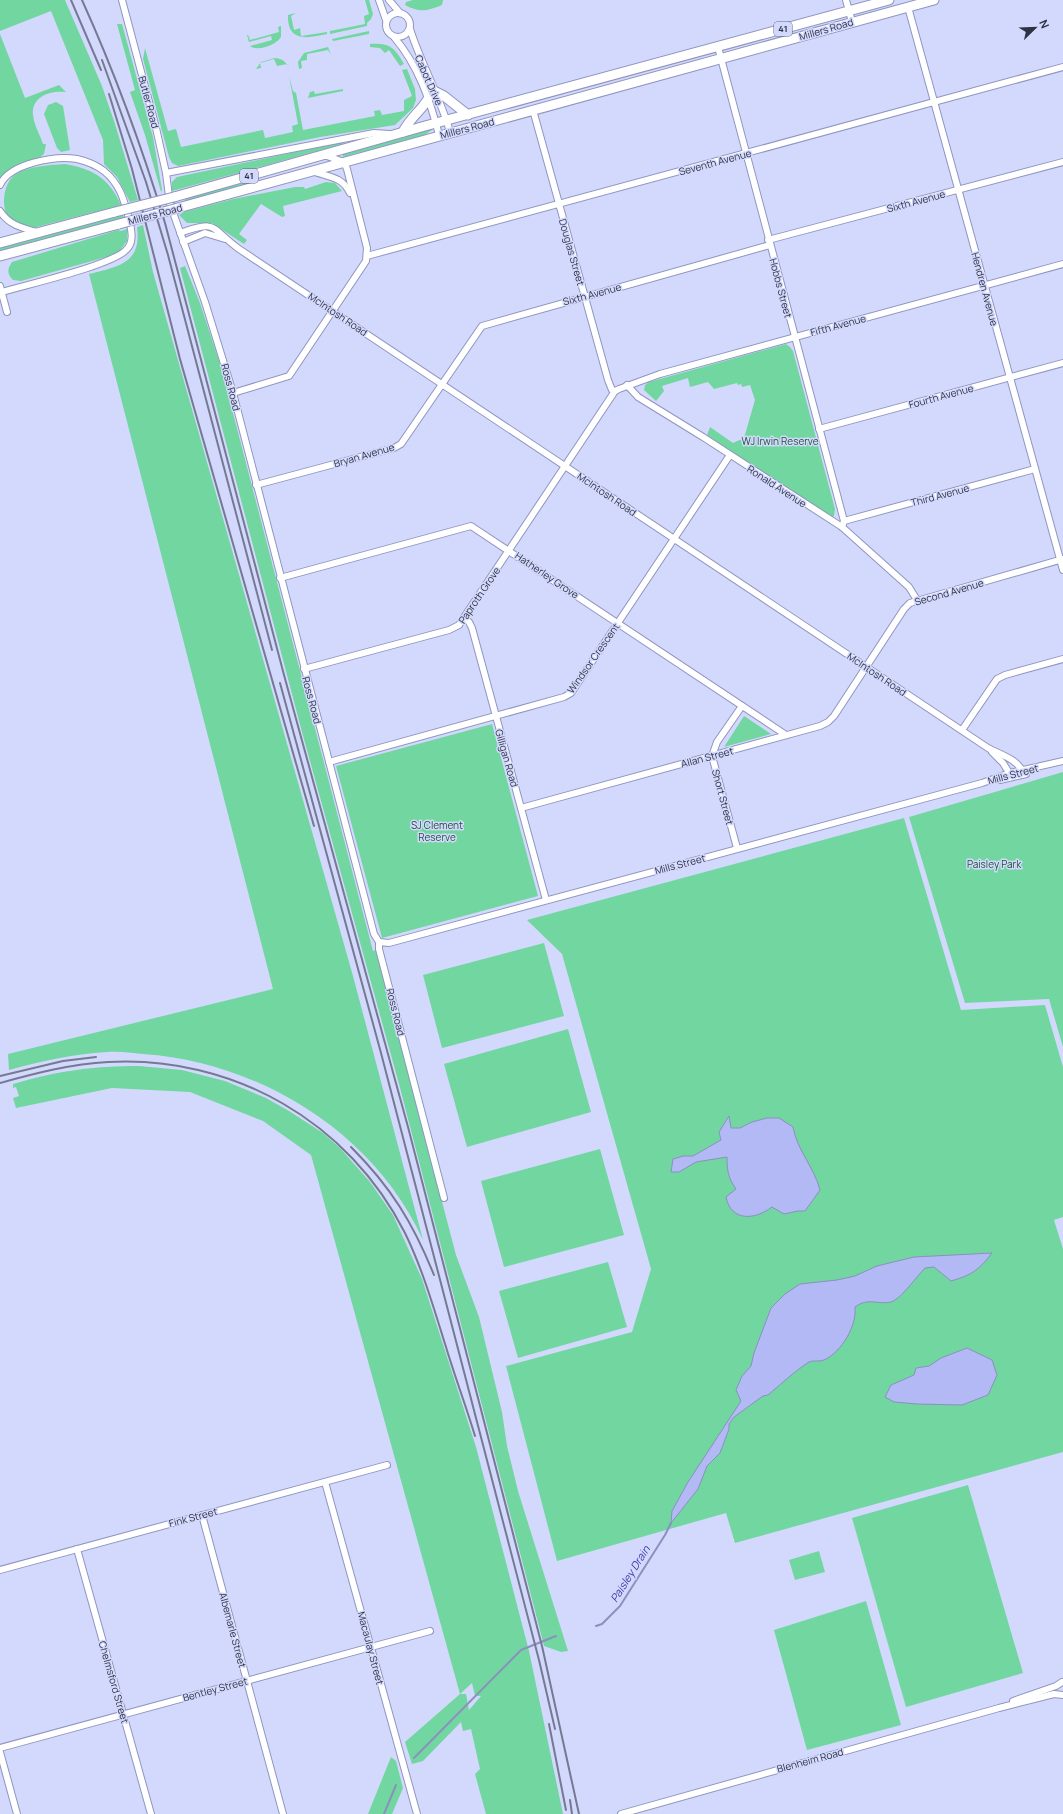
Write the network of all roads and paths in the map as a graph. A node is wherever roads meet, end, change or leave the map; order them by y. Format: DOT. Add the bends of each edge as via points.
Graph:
graph roads {
  1 [pos="122,0"];
  2 [pos="379,0"];
  3 [pos="389,0"];
  4 [pos="846,0"];
  5 [pos="889,0"];
  6 [pos="934,0"];
  7 [pos="908,7"];
  8 [pos="849,11"];
  9 [pos="400,13"];
  10 [pos="386,20"];
  11 [pos="852,22"];
  12 [pos="410,29"];
  13 [pos="394,37"];
  14 [pos="718,47"];
  15 [pos="720,59"];
  16 [pos="1063,67"];
  17 [pos="434,91"];
  18 [pos="428,99"];
  19 [pos="934,102"];
  20 [pos="533,110"];
  21 [pos="468,115"];
  22 [pos="446,120"];
  23 [pos="436,123"];
  24 [pos="450,132"];
  25 [pos="399,133"];
  26 [pos="439,135"];
  27 [pos="745,154"];
  28 [pos="324,155"];
  29 [pos="344,162"];
  30 [pos="1063,162"];
  31 [pos="312,171"];
  32 [pos="166,173"];
  33 [pos="0,185"];
  34 [pos="958,190"];
  35 [pos="174,203"];
  36 [pos="355,204"];
  37 [pos="559,204"];
  38 [pos="0,211"];
  39 [pos="41,233"];
  40 [pos="180,233"];
  41 [pos="226,240"];
  42 [pos="183,242"];
  43 [pos="769,243"];
  44 [pos="0,244"];
  45 [pos="0,256"];
  46 [pos="368,256"];
  47 [pos="1063,264"];
  48 [pos="984,285"];
  49 [pos="1,289"];
  50 [pos="584,296"];
  51 [pos="332,311"];
  52 [pos="7,312"];
  53 [pos="794,337"];
  54 [pos="1063,363"];
  55 [pos="1010,377"];
  56 [pos="442,384"];
  57 [pos="627,385"];
  58 [pos="616,391"];
  59 [pos="233,393"];
  60 [pos="819,429"];
  61 [pos="730,455"];
  62 [pos="565,467"];
  63 [pos="1035,469"];
  64 [pos="256,485"];
  65 [pos="843,524"];
  66 [pos="674,539"];
  67 [pos="509,550"];
  68 [pos="1062,560"];
  69 [pos="1063,570"];
  70 [pos="280,578"];
  71 [pos="917,600"];
  72 [pos="464,618"];
  73 [pos="618,623"];
  74 [pos="1063,659"];
  75 [pos="866,666"];
  76 [pos="304,670"];
  77 [pos="742,706"];
  78 [pos="496,716"];
  79 [pos="962,730"];
  80 [pos="786,735"];
  81 [pos="988,748"];
  82 [pos="712,756"];
  83 [pos="1063,761"];
  84 [pos="329,762"];
  85 [pos="1023,772"];
  86 [pos="1010,776"];
  87 [pos="521,808"];
  88 [pos="737,848"];
  89 [pos="546,900"];
  90 [pos="379,942"];
  91 [pos="444,1198"];
  92 [pos="387,1465"];
  93 [pos="325,1482"];
  94 [pos="202,1515"];
  95 [pos="77,1549"];
  96 [pos="0,1570"];
  97 [pos="430,1631"];
  98 [pos="370,1647"];
  99 [pos="247,1681"];
  100 [pos="1063,1682"];
  101 [pos="1037,1695"];
  102 [pos="1063,1695"];
  103 [pos="123,1714"];
  104 [pos="0,1748"];
  105 [pos="0,1752"];
  106 [pos="17,1814"];
  107 [pos="151,1814"];
  108 [pos="283,1814"];
  109 [pos="417,1814"];
  110 [pos="622,1814"];
  1 -- 32 [label="street, Butler Road"];
  2 -- 10 [label="street"];
  3 -- 9 [label="street"];
  4 -- 8 [label="street"];
  5 -- 8 [label="main road, Millers Road / 41"];
  6 -- 7 [label="main road, Millers Road / 41"];
  7 -- 11 [label="main road, Millers Road / 41"];
  7 -- 19 [label="street, Hendren Avenue"];
  8 -- 11 [label="street"];
  8 -- 14 [label="main road, Millers Road / 41"];
  9 -- 10 [label="street"];
  9 -- 12 [label="street" via="409,20"];
  10 -- 13 [label="street" via="387,31"];
  11 -- 15 [label="main road, Millers Road / 41"];
  12 -- 13 [label="street" via="402,37"];
  12 -- 17 [label="street, Cabot Drive"];
  13 -- 18 [label="street, Cabot Drive" via="412,62"];
  14 -- 15 [label="street, Hobbs Street"];
  14 -- 21 [label="main road, Millers Road / 41"];
  15 -- 20 [label="main road, Millers Road / 41"];
  15 -- 27 [label="street, Hobbs Street"];
  16 -- 19 [label="street, Seventh Avenue"];
  17 -- 21 [label="main road"];
  17 -- 22 [label="street, Cabot Drive"];
  18 -- 23 [label="street, Cabot Drive"];
  18 -- 25 [label="main road"];
  19 -- 27 [label="street, Seventh Avenue"];
  19 -- 34 [label="street, Hendren Avenue"];
  20 -- 24 [label="main road, Millers Road / 41"];
  20 -- 37 [label="street, Douglas Street"];
  21 -- 22 [label="main road, Millers Road / 41"];
  22 -- 23 [label="main road, Millers Road / 41"];
  22 -- 24 [label="street, Cabot Drive"];
  23 -- 25 [label="main road, Millers Road / 41"];
  23 -- 26 [label="street, Cabot Drive"];
  24 -- 26 [label="main road, Millers Road / 41"];
  25 -- 28 [label="main road, Millers Road / 41"];
  25 -- 32 [label="street, Millers Road" via="374,133"];
  26 -- 29 [label="main road, Millers Road / 41"];
  27 -- 37 [label="street, Seventh Avenue"];
  27 -- 43 [label="street, Hobbs Street"];
  28 -- 29 [label="street"];
  28 -- 35 [label="main road, Millers Road / 41"];
  29 -- 31 [label="main road, Millers Road / 41"];
  29 -- 36 [label="street"];
  30 -- 34 [label="street, Sixth Avenue"];
  31 -- 35 [label="main road, Millers Road / 41"];
  31 -- 36 [label="street" via="339,179 347,186"];
  32 -- 35 [label="street, Butler Road"];
  33 -- 49 [label="street" via="3,178 22,166 54,159 75,159 90,163 117,183 132,232 127,249 106,262"];
  34 -- 43 [label="street, Sixth Avenue"];
  34 -- 48 [label="street, Hendren Avenue"];
  35 -- 39 [label="main road, Millers Road / 41, bridge" via="115,212"];
  35 -- 40 [label="street, Ross Road"];
  35 -- 45 [label="main road, Millers Road / 41, bridge" via="119,224"];
  36 -- 46 [label="street"];
  37 -- 46 [label="street, Seventh Avenue"];
  37 -- 50 [label="street, Douglas Street"];
  38 -- 39 [label="street" via="6,220 15,226"];
  39 -- 44 [label="main road, Millers Road / 41"];
  40 -- 41 [label="street, McIntosh Road" via="206,225 216,229"];
  40 -- 42 [label="street, Ross Road"];
  41 -- 42 [label="street, McIntosh Road" via="205,232"];
  41 -- 51 [label="street, McIntosh Road"];
  42 -- 59 [label="street, Ross Road"];
  43 -- 50 [label="street, Sixth Avenue"];
  43 -- 53 [label="street, Hobbs Street"];
  46 -- 51 [label="street"];
  47 -- 48 [label="street, Fifth Avenue"];
  48 -- 53 [label="street, Fifth Avenue"];
  48 -- 55 [label="street, Hendren Avenue"];
  49 -- 52 [label="street"];
  50 -- 56 [label="street, Sixth Avenue" via="482,326"];
  50 -- 58 [label="street, Douglas Street" via="608,380 612,390"];
  51 -- 56 [label="street, McIntosh Road"];
  51 -- 59 [label="street" via="289,376"];
  53 -- 57 [label="street, Fifth Avenue"];
  53 -- 60 [label="street, Hobbs Street"];
  54 -- 55 [label="street, Fourth Avenue"];
  55 -- 60 [label="street, Fourth Avenue"];
  55 -- 63 [label="street, Hendren Avenue"];
  56 -- 62 [label="street, McIntosh Road"];
  56 -- 64 [label="street, Bryan Avenue" via="401,444 394,448"];
  57 -- 58 [label="street, Fifth Avenue"];
  57 -- 61 [label="street, Ronald Avenue" via="638,398"];
  58 -- 62 [label="street, Paproth Grove"];
  59 -- 64 [label="street, Ross Road"];
  60 -- 65 [label="street, Hobbs Street"];
  61 -- 65 [label="street, Ronald Avenue"];
  61 -- 66 [label="street, Windsor Crescent"];
  62 -- 66 [label="street, McIntosh Road"];
  62 -- 67 [label="street, Paproth Grove"];
  63 -- 65 [label="street, Third Avenue"];
  63 -- 68 [label="street, Hendren Avenue"];
  64 -- 70 [label="street, Ross Road"];
  65 -- 71 [label="street, Ronald Avenue" via="909,587"];
  66 -- 73 [label="street, Windsor Crescent"];
  66 -- 75 [label="street, McIntosh Road"];
  67 -- 70 [label="street, Hatherley Grove" via="477,529 467,526"];
  67 -- 72 [label="street, Paproth Grove"];
  67 -- 73 [label="street, Hatherley Grove"];
  68 -- 69 [label="street, Hendren Avenue"];
  68 -- 71 [label="street, Second Avenue"];
  70 -- 76 [label="street, Ross Road"];
  71 -- 75 [label="street, Second Avenue" via="904,609"];
  72 -- 76 [label="street, Paproth Grove" via="459,625 449,630"];
  72 -- 78 [label="street, Gilligan Road" via="472,628"];
  73 -- 77 [label="street, Hatherley Grove"];
  73 -- 78 [label="street, Windsor Crescent" via="571,693"];
  74 -- 79 [label="street" via="997,679"];
  75 -- 79 [label="street, McIntosh Road"];
  75 -- 80 [label="street, Allan Street" via="828,722"];
  76 -- 84 [label="street, Ross Road"];
  77 -- 80 [label="street, Hatherley Grove"];
  77 -- 82 [label="street, Short Street" via="717,742"];
  78 -- 84 [label="street, Windsor Crescent"];
  78 -- 87 [label="street, Gilligan Road"];
  79 -- 81 [label="street, McIntosh Road"];
  80 -- 82 [label="street, Allan Street"];
  81 -- 85 [label="street, McIntosh Road" via="1013,760"];
  81 -- 86 [label="street, McIntosh Road" via="1003,763"];
  82 -- 87 [label="street, Allan Street"];
  82 -- 88 [label="street, Short Street"];
  83 -- 85 [label="street, Mills Street"];
  84 -- 90 [label="street, Ross Road" via="374,934"];
  85 -- 86 [label="street, Mills Street"];
  86 -- 88 [label="street, Mills Street"];
  87 -- 89 [label="street, Gilligan Road"];
  88 -- 89 [label="street, Mills Street"];
  89 -- 90 [label="street, Mills Street" via="389,943"];
  90 -- 91 [label="street, Ross Road"];
  92 -- 93 [label="street, Fink Street"];
  93 -- 94 [label="street, Fink Street"];
  93 -- 98 [label="street, Macaulay Street"];
  94 -- 95 [label="street, Fink Street"];
  94 -- 99 [label="street, Albemarle Street"];
  95 -- 96 [label="street, Fink Street"];
  95 -- 103 [label="street, Chelmsford Street"];
  97 -- 98 [label="street, Bentley Street"];
  98 -- 99 [label="street, Bentley Street"];
  98 -- 109 [label="street, Macaulay Street"];
  99 -- 103 [label="street, Bentley Street"];
  99 -- 108 [label="street, Albemarle Street"];
  100 -- 101 [label="street, Blenheim Road"];
  100 -- 102 [label="street" via="1059,1688"];
  101 -- 102 [label="street, Blenheim Road"];
  101 -- 110 [label="street, Blenheim Road" via="999,1708"];
  103 -- 104 [label="street, Bentley Street"];
  103 -- 107 [label="street, Chelmsford Street"];
  105 -- 106 [label="street"];
}
